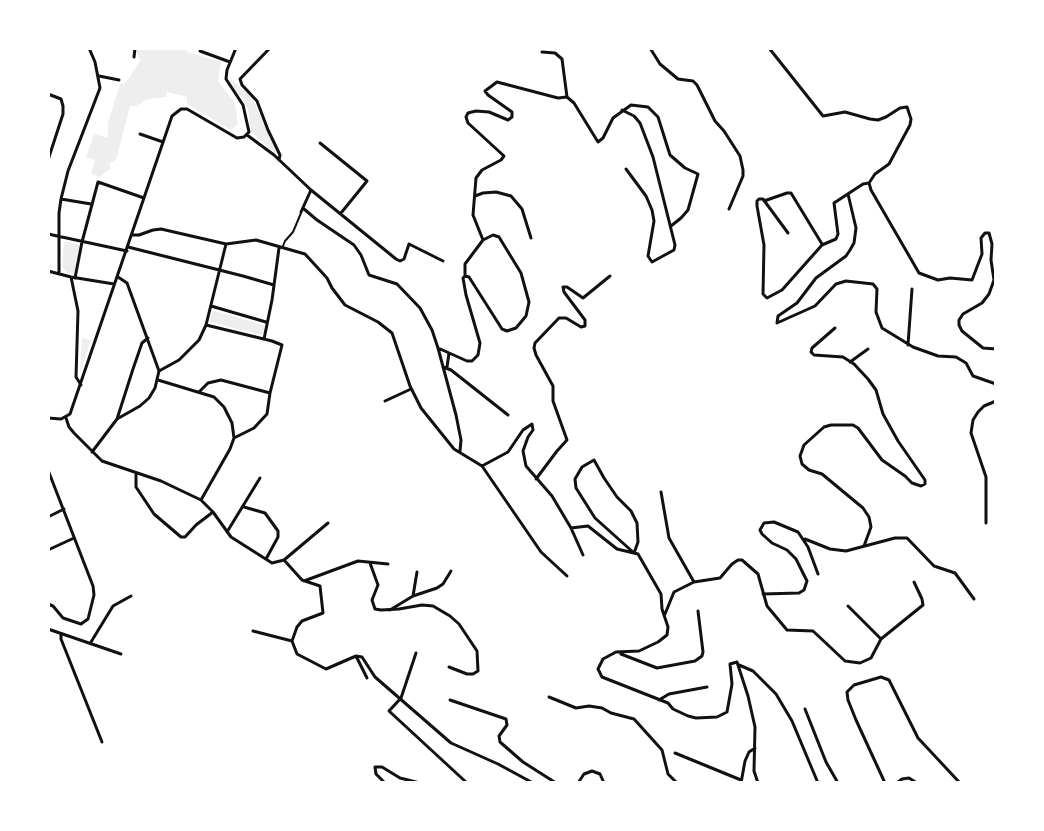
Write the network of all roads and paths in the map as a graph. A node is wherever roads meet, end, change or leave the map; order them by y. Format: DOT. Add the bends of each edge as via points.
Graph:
graph roads {
  1 [pos="89,48"];
  2 [pos="135,48"];
  3 [pos="236,48"];
  4 [pos="270,48"];
  5 [pos="650,48"];
  6 [pos="769,48"];
  7 [pos="200,51"];
  8 [pos="542,52"];
  9 [pos="134,57"];
  10 [pos="230,62"];
  11 [pos="99,76"];
  12 [pos="119,80"];
  13 [pos="48,94"];
  14 [pos="567,97"];
  15 [pos="622,110"];
  16 [pos="140,134"];
  17 [pos="247,135"];
  18 [pos="163,142"];
  19 [pos="320,143"];
  20 [pos="48,160"];
  21 [pos="279,160"];
  22 [pos="626,170"];
  23 [pos="870,183"];
  24 [pos="310,190"];
  25 [pos="848,194"];
  26 [pos="475,196"];
  27 [pos="144,198"];
  28 [pos="61,199"];
  29 [pos="764,201"];
  30 [pos="91,204"];
  31 [pos="729,209"];
  32 [pos="303,210"];
  33 [pos="340,213"];
  34 [pos="671,226"];
  35 [pos="788,233"];
  36 [pos="48,234"];
  37 [pos="133,235"];
  38 [pos="58,236"];
  39 [pos="531,238"];
  40 [pos="483,240"];
  41 [pos="82,243"];
  42 [pos="226,244"];
  43 [pos="822,244"];
  44 [pos="281,247"];
  45 [pos="128,249"];
  46 [pos="443,261"];
  47 [pos="221,270"];
  48 [pos="48,271"];
  49 [pos="59,274"];
  50 [pos="465,276"];
  51 [pos="609,276"];
  52 [pos="118,277"];
  53 [pos="73,278"];
  54 [pos="114,284"];
  55 [pos="274,285"];
  56 [pos="912,290"];
  57 [pos="211,306"];
  58 [pos="266,322"];
  59 [pos="206,325"];
  60 [pos="835,328"];
  61 [pos="148,338"];
  62 [pos="264,339"];
  63 [pos="908,345"];
  64 [pos="438,348"];
  65 [pos="868,349"];
  66 [pos="996,349"];
  67 [pos="449,354"];
  68 [pos="850,362"];
  69 [pos="445,367"];
  70 [pos="159,371"];
  71 [pos="158,380"];
  72 [pos="996,384"];
  73 [pos="81,385"];
  74 [pos="411,389"];
  75 [pos="199,392"];
  76 [pos="270,393"];
  77 [pos="384,401"];
  78 [pos="996,401"];
  79 [pos="508,415"];
  80 [pos="48,418"];
  81 [pos="66,418"];
  82 [pos="117,419"];
  83 [pos="234,438"];
  84 [pos="460,451"];
  85 [pos="92,452"];
  86 [pos="482,465"];
  87 [pos="48,470"];
  88 [pos="136,474"];
  89 [pos="260,478"];
  90 [pos="537,479"];
  91 [pos="53,481"];
  92 [pos="48,483"];
  93 [pos="661,492"];
  94 [pos="201,500"];
  95 [pos="244,507"];
  96 [pos="64,509"];
  97 [pos="213,513"];
  98 [pos="48,517"];
  99 [pos="328,523"];
  100 [pos="986,523"];
  101 [pos="571,528"];
  102 [pos="226,532"];
  103 [pos="74,538"];
  104 [pos="803,538"];
  105 [pos="864,546"];
  106 [pos="48,550"];
  107 [pos="634,553"];
  108 [pos="583,555"];
  109 [pos="266,560"];
  110 [pos="284,560"];
  111 [pos="370,563"];
  112 [pos="388,564"];
  113 [pos="452,571"];
  114 [pos="417,572"];
  115 [pos="818,574"];
  116 [pos="567,576"];
  117 [pos="304,581"];
  118 [pos="694,582"];
  119 [pos="914,582"];
  120 [pos="764,594"];
  121 [pos="131,596"];
  122 [pos="413,596"];
  123 [pos="974,599"];
  124 [pos="48,604"];
  125 [pos="848,606"];
  126 [pos="390,610"];
  127 [pos="698,611"];
  128 [pos="664,615"];
  129 [pos="48,628"];
  130 [pos="253,631"];
  131 [pos="61,634"];
  132 [pos="881,639"];
  133 [pos="292,641"];
  134 [pos="91,642"];
  135 [pos="616,652"];
  136 [pos="416,653"];
  137 [pos="121,654"];
  138 [pos="356,656"];
  139 [pos="739,665"];
  140 [pos="449,667"];
  141 [pos="367,678"];
  142 [pos="707,687"];
  143 [pos="549,697"];
  144 [pos="401,698"];
  145 [pos="450,700"];
  146 [pos="660,700"];
  147 [pos="805,709"];
  148 [pos="102,742"];
  149 [pos="756,748"];
  150 [pos="675,753"];
  151 [pos="550,781"];
  152 [pos="741,782"];
  153 [pos="385,783"];
  154 [pos="420,783"];
  155 [pos="467,783"];
  156 [pos="533,783"];
  157 [pos="556,783"];
  158 [pos="578,783"];
  159 [pos="604,783"];
  160 [pos="676,783"];
  161 [pos="758,783"];
  162 [pos="818,783"];
  163 [pos="838,783"];
  164 [pos="885,783"];
  165 [pos="897,783"];
  166 [pos="917,783"];
  167 [pos="960,783"];
  1 -- 11 [label="street"];
  2 -- 9 [label="street"];
  3 -- 10 [label="street"];
  4 -- 21 [label="street" via="240,79 257,101"];
  5 -- 31 [label="street" via="660,64 678,79 697,85 714,121 740,156 743,176"];
  6 -- 23 [label="street" via="823,116 845,112 878,120 907,107 911,119 898,149"];
  7 -- 10 [label="street"];
  8 -- 14 [label="street" via="555,53 562,59"];
  10 -- 17 [label="street" via="226,79 243,105"];
  11 -- 12 [label="street"];
  11 -- 28 [label="street" via="100,88"];
  13 -- 20 [label="street" via="61,99 63,106"];
  14 -- 15 [label="street" via="598,142"];
  14 -- 26 [label="street" via="501,82 486,89 512,115 508,120 489,112 466,115 468,123 504,156 478,174"];
  15 -- 34 [label="street" via="640,123"];
  15 -- 34 [label="street" via="632,105 648,107 662,126 670,155 698,174 688,210"];
  16 -- 18 [label="street"];
  17 -- 18 [label="street" via="237,138 181,109 172,116"];
  17 -- 21 [label="street"];
  18 -- 27 [label="street"];
  19 -- 33 [label="street" via="367,181"];
  21 -- 24 [label="street"];
  22 -- 34 [label="street" via="652,210 648,256 652,262 675,249"];
  23 -- 25 [label="street"];
  23 -- 66 [label="street" via="919,273 938,280 972,280 982,254 981,238 989,233 994,280 989,294 963,314 959,325 982,348"];
  24 -- 32 [label="street"];
  24 -- 33 [label="street"];
  25 -- 43 [label="street" via="834,203 836,239"];
  25 -- 63 [label="street" via="856,228 850,250 816,278 797,303 778,316 777,322 815,306 836,284 873,284 882,328"];
  26 -- 39 [label="street" via="496,192 511,196 522,209"];
  26 -- 40 [label="street" via="473,215"];
  27 -- 30 [label="street" via="98,182"];
  27 -- 37 [label="street"];
  28 -- 30 [label="street"];
  28 -- 38 [label="street"];
  29 -- 35 [label="street"];
  29 -- 43 [label="street" via="791,193"];
  29 -- 43 [label="street" via="757,201 763,233 764,297 782,290"];
  30 -- 41 [label="street"];
  32 -- 44 [label="street"];
  32 -- 64 [label="street" via="354,245 366,273 397,284 410,296 428,321"];
  33 -- 46 [label="street" via="398,261 404,259 410,244"];
  36 -- 38 [label="street"];
  37 -- 42 [label="street" via="161,229"];
  37 -- 45 [label="street"];
  38 -- 41 [label="street"];
  38 -- 49 [label="street"];
  40 -- 50 [label="street" via="465,264"];
  40 -- 50 [label="street" via="493,235 499,237 521,273 529,302 526,316 516,328 502,329"];
  41 -- 45 [label="street"];
  41 -- 53 [label="street"];
  42 -- 44 [label="street" via="256,240"];
  42 -- 47 [label="street"];
  44 -- 55 [label="street"];
  44 -- 74 [label="street" via="298,250 310,258 345,305 388,328"];
  45 -- 47 [label="street"];
  45 -- 52 [label="street"];
  47 -- 55 [label="street"];
  47 -- 57 [label="street"];
  48 -- 49 [label="street"];
  49 -- 53 [label="street"];
  50 -- 67 [label="street" via="463,282 479,349 470,361"];
  51 -- 90 [label="street" via="583,298 564,287 585,326 559,318 535,343 536,355 553,386 553,401 567,440"];
  52 -- 54 [label="street"];
  52 -- 61 [label="street" via="127,283"];
  53 -- 54 [label="street"];
  53 -- 73 [label="street" via="78,311 76,377"];
  54 -- 73 [label="street"];
  55 -- 58 [label="street"];
  56 -- 63 [label="street"];
  57 -- 58 [label="street"];
  57 -- 59 [label="street"];
  58 -- 62 [label="street"];
  59 -- 62 [label="street"];
  59 -- 70 [label="street" via="191,350"];
  60 -- 68 [label="street" via="811,352 814,356 843,357"];
  61 -- 70 [label="street"];
  61 -- 82 [label="street" via="142,343 132,369"];
  62 -- 76 [label="street" via="279,343 282,348"];
  63 -- 72 [label="street" via="938,356 956,357 966,363 973,376"];
  64 -- 67 [label="street"];
  64 -- 69 [label="street"];
  65 -- 68 [label="street"];
  67 -- 69 [label="street"];
  68 -- 105 [label="street" via="876,390 902,447 926,480 921,486 912,483 882,460 853,424 824,427 804,445 802,464 822,474 863,508 869,518 871,527"];
  69 -- 79 [label="street"];
  69 -- 84 [label="street"];
  70 -- 71 [label="street"];
  71 -- 75 [label="street"];
  71 -- 82 [label="street" via="149,398"];
  73 -- 81 [label="street"];
  74 -- 77 [label="street"];
  74 -- 84 [label="street" via="421,408 454,449"];
  75 -- 76 [label="street" via="208,383 221,380"];
  75 -- 83 [label="street" via="220,401 232,423"];
  76 -- 83 [label="street" via="267,414 254,428"];
  78 -- 100 [label="street" via="978,412 971,433 986,477"];
  80 -- 81 [label="street"];
  81 -- 85 [label="street" via="69,427"];
  82 -- 85 [label="street"];
  83 -- 94 [label="street" via="227,458"];
  84 -- 86 [label="street"];
  85 -- 88 [label="street" via="102,461"];
  86 -- 90 [label="street" via="508,452 532,424 523,452 526,466"];
  86 -- 116 [label="street" via="541,552"];
  87 -- 91 [label="street"];
  88 -- 94 [label="street" via="162,481"];
  88 -- 97 [label="street" via="136,487 154,514 183,538"];
  89 -- 95 [label="street"];
  90 -- 101 [label="street"];
  91 -- 92 [label="street"];
  91 -- 96 [label="street"];
  93 -- 118 [label="street" via="669,538"];
  94 -- 97 [label="street"];
  95 -- 102 [label="street"];
  95 -- 109 [label="street" via="265,513 278,531"];
  96 -- 98 [label="street"];
  96 -- 103 [label="street"];
  97 -- 102 [label="street"];
  99 -- 110 [label="street"];
  101 -- 107 [label="street" via="588,526 617,549"];
  101 -- 108 [label="street"];
  102 -- 109 [label="street"];
  103 -- 106 [label="street"];
  103 -- 124 [label="street" via="93,586 94,601 88,619 81,624 70,622"];
  104 -- 105 [label="street" via="830,549 846,551"];
  104 -- 115 [label="street"];
  104 -- 120 [label="street" via="774,522 764,523 762,534 796,559 807,582 799,593"];
  105 -- 123 [label="street" via="908,538 934,566 955,573"];
  107 -- 107 [label="street" via="637,523 594,460 582,467 575,479 576,488 595,518"];
  107 -- 128 [label="street" via="661,594"];
  109 -- 110 [label="street"];
  110 -- 117 [label="street"];
  111 -- 112 [label="street"];
  111 -- 117 [label="street" via="358,561"];
  111 -- 126 [label="street" via="378,585 373,606"];
  113 -- 122 [label="street" via="437,588"];
  114 -- 122 [label="street"];
  117 -- 133 [label="street" via="320,586 323,613 299,624"];
  118 -- 120 [label="street" via="720,578 732,564 742,560 758,574"];
  118 -- 128 [label="street" via="674,592"];
  119 -- 132 [label="street" via="923,605"];
  120 -- 132 [label="street" via="767,606 788,630 813,631 845,662 865,662"];
  121 -- 134 [label="street" via="113,606"];
  122 -- 126 [label="street"];
  125 -- 132 [label="street"];
  126 -- 140 [label="street" via="433,606 459,624 477,651 478,671 467,674"];
  127 -- 135 [label="street" via="703,652 695,661 657,668"];
  128 -- 135 [label="street" via="668,635 639,651"];
  129 -- 131 [label="street"];
  130 -- 133 [label="street"];
  131 -- 134 [label="street"];
  131 -- 148 [label="street"];
  133 -- 138 [label="street" via="297,654 326,669"];
  134 -- 137 [label="street"];
  135 -- 146 [label="street" via="600,663 602,677"];
  136 -- 144 [label="street"];
  138 -- 141 [label="street"];
  138 -- 144 [label="street" via="362,657 375,677"];
  139 -- 146 [label="street" via="734,661 730,664 732,684 727,712 722,716 688,716"];
  139 -- 149 [label="street" via="752,712"];
  139 -- 162 [label="street" via="753,671 776,694"];
  142 -- 146 [label="street" via="669,694"];
  143 -- 160 [label="street" via="576,708 602,708 634,719 662,750 668,774"];
  144 -- 155 [label="street" via="389,711"];
  144 -- 156 [label="street" via="451,743"];
  145 -- 151 [label="street" via="506,719 500,742"];
  147 -- 163 [label="street"];
  149 -- 152 [label="street" via="748,754"];
  149 -- 161 [label="street" via="754,771"];
  150 -- 152 [label="street"];
  151 -- 157 [label="street"];
  153 -- 154 [label="street" via="375,767"];
  158 -- 159 [label="street" via="592,771 600,774"];
  164 -- 167 [label="street" via="847,692 855,685 881,677 889,680 918,738"];
  165 -- 166 [label="street" via="909,778"];
}
